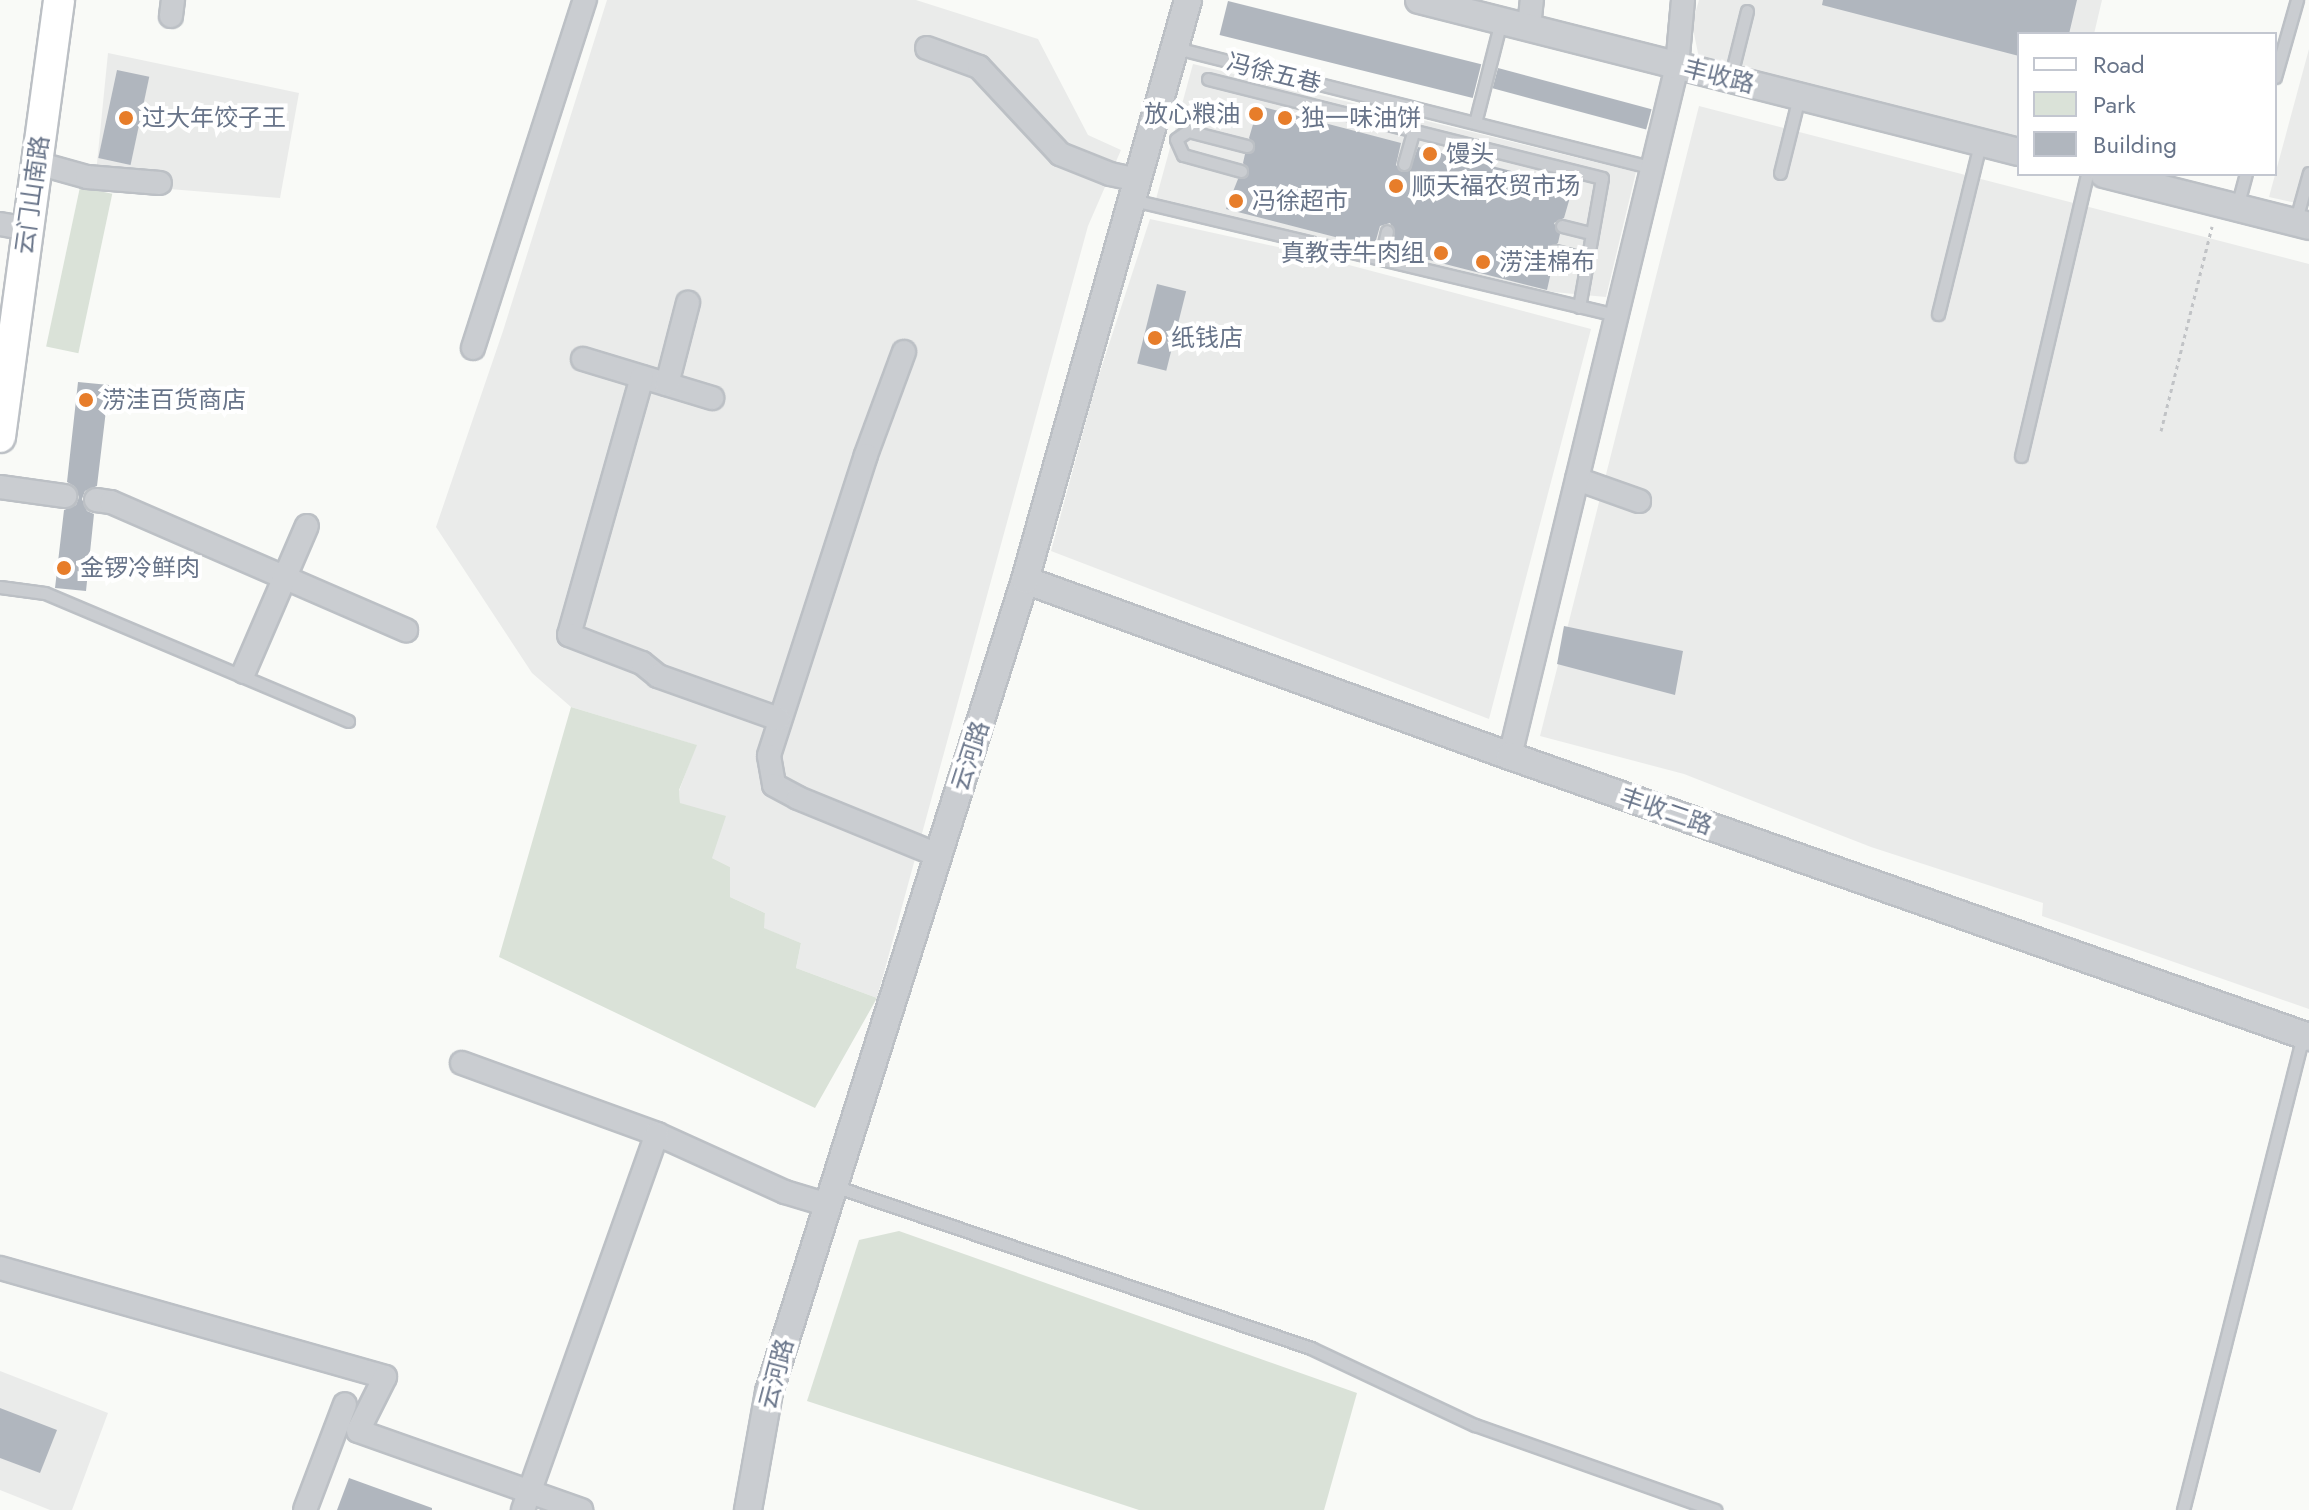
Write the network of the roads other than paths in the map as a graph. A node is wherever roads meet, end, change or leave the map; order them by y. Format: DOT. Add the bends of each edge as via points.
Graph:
graph roads {
  1 [pos="59,0"];
  2 [pos="585,0"];
  3 [pos="1188,0"];
  4 [pos="1419,0"];
  5 [pos="1532,0"];
  6 [pos="1683,0"];
  7 [pos="2297,0"];
  8 [pos="1747,11"];
  9 [pos="1501,20"];
  10 [pos="1529,27"];
  11 [pos="927,48"];
  12 [pos="1175,48"];
  13 [pos="1677,66"];
  14 [pos="2277,70"];
  15 [pos="1208,79"];
  16 [pos="1730,79"];
  17 [pos="1799,97"];
  18 [pos="1475,123"];
  19 [pos="1413,132"];
  20 [pos="1980,142"];
  21 [pos="1247,146"];
  22 [pos="2017,151"];
  23 [pos="37,163"];
  24 [pos="1404,164"];
  25 [pos="1653,168"];
  26 [pos="1241,171"];
  27 [pos="1780,173"];
  28 [pos="2309,173"];
  29 [pos="2087,176"];
  30 [pos="2112,176"];
  31 [pos="2245,176"];
  32 [pos="160,183"];
  33 [pos="1136,190"];
  34 [pos="2227,205"];
  35 [pos="2302,224"];
  36 [pos="14,226"];
  37 [pos="1562,226"];
  38 [pos="1387,231"];
  39 [pos="1591,233"];
  40 [pos="1384,244"];
  41 [pos="1556,251"];
  42 [pos="1586,259"];
  43 [pos="688,303"];
  44 [pos="1579,307"];
  45 [pos="1938,314"];
  46 [pos="1617,315"];
  47 [pos="473,348"];
  48 [pos="904,352"];
  49 [pos="583,359"];
  50 [pos="642,377"];
  51 [pos="667,384"];
  52 [pos="712,398"];
  53 [pos="0,437"];
  54 [pos="2021,456"];
  55 [pos="1577,479"];
  56 [pos="0,487"];
  57 [pos="65,496"];
  58 [pos="96,500"];
  59 [pos="1639,501"];
  60 [pos="307,526"];
  61 [pos="285,578"];
  62 [pos="1025,580"];
  63 [pos="0,587"];
  64 [pos="406,630"];
  65 [pos="244,672"];
  66 [pos="779,719"];
  67 [pos="348,721"];
  68 [pos="1510,756"];
  69 [pos="938,855"];
  70 [pos="2306,1036"];
  71 [pos="462,1063"];
  72 [pos="657,1134"];
  73 [pos="831,1195"];
  74 [pos="0,1268"];
  75 [pos="345,1404"];
  76 [pos="527,1502"];
  77 [pos="305,1510"];
  78 [pos="581,1510"];
  79 [pos="748,1510"];
  80 [pos="1715,1510"];
  81 [pos="2183,1510"];
  1 -- 23 [label="main road, 云门山南路"];
  2 -- 47 [label="street"];
  3 -- 12 [label="street, 云河路"];
  4 -- 9 [label="street, 丰收路"];
  5 -- 10 [label="street"];
  6 -- 13 [label="street"];
  7 -- 14 [label="lane"];
  8 -- 16 [label="lane"];
  9 -- 10 [label="street, 丰收路"];
  9 -- 18 [label="lane"];
  10 -- 13 [label="street, 丰收路"];
  11 -- 33 [label="street" via="979,67 1060,154"];
  12 -- 18 [label="lane, 冯徐五巷"];
  12 -- 33 [label="street, 云河路"];
  13 -- 16 [label="street, 丰收路"];
  13 -- 25 [label="street"];
  15 -- 19 [label="lane"];
  16 -- 17 [label="street, 丰收路"];
  17 -- 20 [label="street, 丰收路"];
  17 -- 27 [label="lane"];
  18 -- 25 [label="lane, 冯徐五巷"];
  19 -- 24 [label="lane"];
  19 -- 39 [label="lane" via="1602,178"];
  20 -- 22 [label="street, 丰收路"];
  20 -- 45 [label="lane"];
  21 -- 26 [label="lane" via="1188,131 1176,139 1183,155"];
  23 -- 32 [label="street" via="87,177"];
  23 -- 36 [label="main road, 云门山南路"];
  25 -- 46 [label="street"];
  28 -- 35 [label="lane"];
  29 -- 54 [label="lane"];
  30 -- 34 [label="street"];
  31 -- 34 [label="lane"];
  33 -- 44 [label="lane"];
  33 -- 62 [label="street, 云河路"];
  34 -- 35 [label="street"];
  36 -- 53 [label="main road, 云门山南路"];
  37 -- 39 [label="lane"];
  38 -- 40 [label="lane"];
  39 -- 42 [label="lane"];
  41 -- 42 [label="lane"];
  42 -- 44 [label="lane"];
  43 -- 51 [label="street"];
  44 -- 46 [label="lane"];
  46 -- 55 [label="street"];
  48 -- 66 [label="street"];
  49 -- 50 [label="street"];
  50 -- 51 [label="street"];
  50 -- 66 [label="street" via="569,635 642,663 658,676"];
  51 -- 52 [label="street"];
  55 -- 59 [label="street"];
  55 -- 68 [label="street"];
  56 -- 57 [label="street"];
  58 -- 61 [label="street"];
  60 -- 61 [label="street"];
  61 -- 64 [label="street"];
  61 -- 65 [label="street"];
  62 -- 68 [label="street, 丰收二路"];
  62 -- 69 [label="street, 云河路"];
  63 -- 67 [label="lane" via="45,593"];
  66 -- 69 [label="street" via="769,756 774,785"];
  68 -- 70 [label="street, 丰收二路"];
  69 -- 73 [label="street, 云河路"];
  70 -- 81 [label="lane"];
  71 -- 72 [label="street"];
  72 -- 73 [label="street" via="785,1192"];
  72 -- 76 [label="street"];
  73 -- 79 [label="street, 云河路" via="769,1392"];
  73 -- 80 [label="lane" via="1311,1348 1475,1425"];
  74 -- 76 [label="street" via="385,1377 358,1431"];
  75 -- 77 [label="street"];
  76 -- 78 [label="street"];
}
